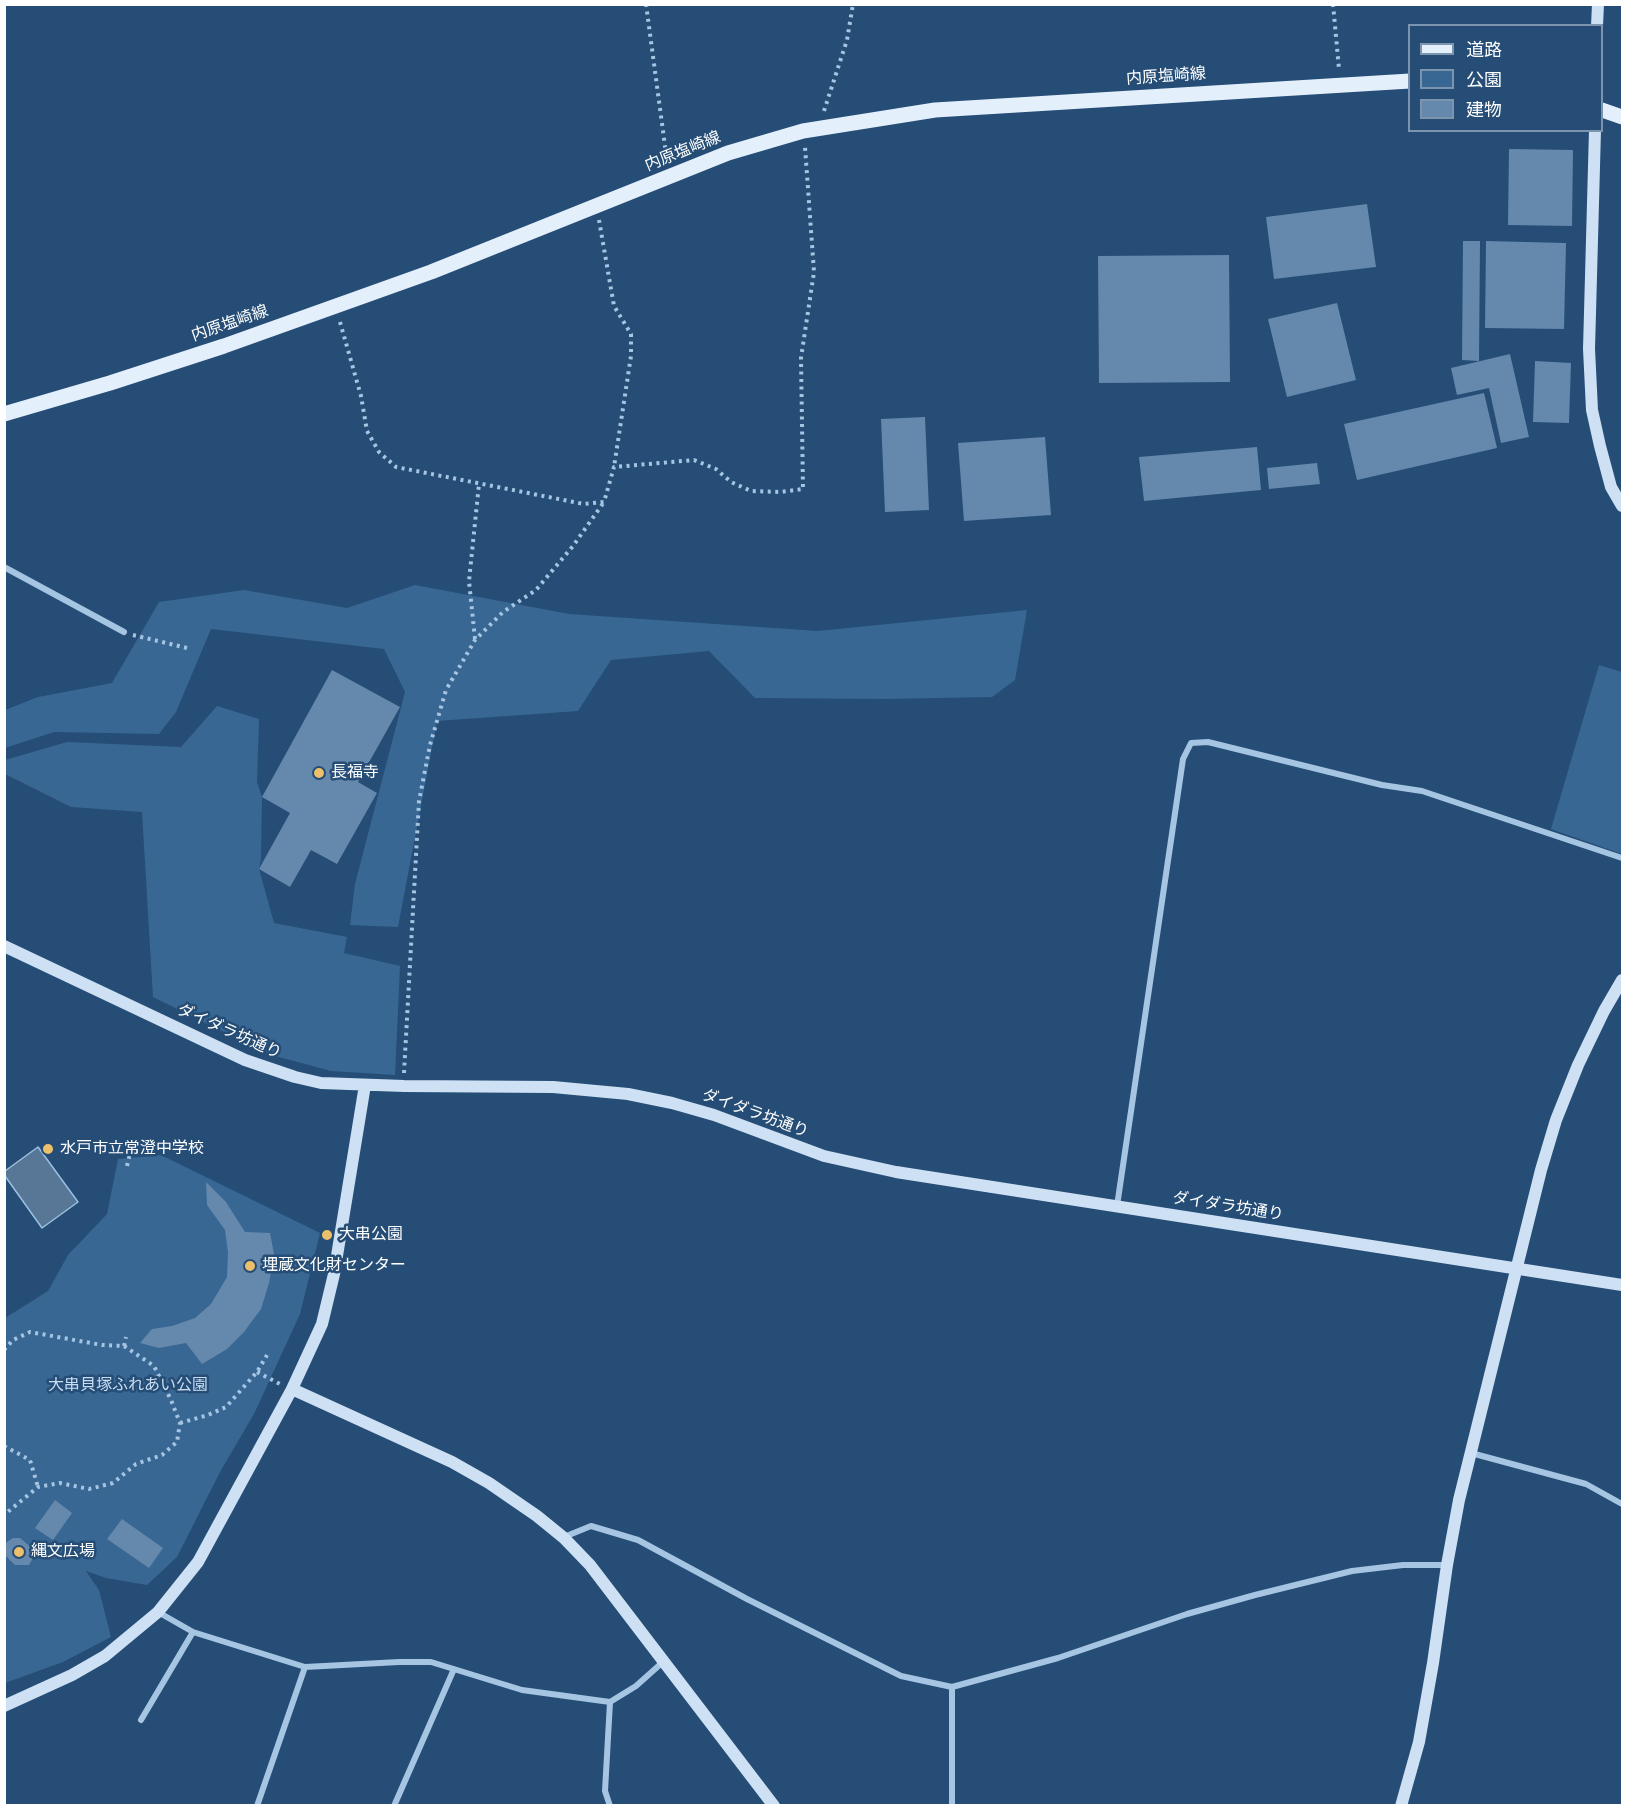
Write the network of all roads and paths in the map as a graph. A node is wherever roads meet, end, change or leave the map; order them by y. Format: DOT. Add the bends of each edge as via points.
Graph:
graph roads {
  1 [pos="646,4"];
  2 [pos="853,4"];
  3 [pos="1333,4"];
  4 [pos="1598,4"];
  5 [pos="1597,24"];
  6 [pos="1408,81"];
  7 [pos="1340,84"];
  8 [pos="1603,110"];
  9 [pos="1623,117"];
  10 [pos="822,127"];
  11 [pos="803,131"];
  12 [pos="1595,132"];
  13 [pos="669,176"];
  14 [pos="596,206"];
  15 [pos="335,307"];
  16 [pos="4,414"];
  17 [pos="614,467"];
  18 [pos="479,484"];
  19 [pos="604,502"];
  20 [pos="1623,506"];
  21 [pos="4,567"];
  22 [pos="124,632"];
  23 [pos="475,640"];
  24 [pos="191,649"];
  25 [pos="1623,858"];
  26 [pos="4,946"];
  27 [pos="1623,980"];
  28 [pos="365,1086"];
  29 [pos="404,1086"];
  30 [pos="131,1149"];
  31 [pos="127,1166"];
  32 [pos="1117,1207"];
  33 [pos="1516,1268"];
  34 [pos="1623,1285"];
  35 [pos="126,1337"];
  36 [pos="124,1346"];
  37 [pos="4,1350"];
  38 [pos="267,1355"];
  39 [pos="257,1372"];
  40 [pos="292,1389"];
  41 [pos="180,1423"];
  42 [pos="4,1446"];
  43 [pos="1471,1453"];
  44 [pos="38,1486"];
  45 [pos="1623,1504"];
  46 [pos="4,1515"];
  47 [pos="564,1538"];
  48 [pos="1447,1565"];
  49 [pos="158,1612"];
  50 [pos="193,1632"];
  51 [pos="664,1661"];
  52 [pos="305,1667"];
  53 [pos="454,1669"];
  54 [pos="952,1687"];
  55 [pos="610,1702"];
  56 [pos="4,1706"];
  57 [pos="141,1720"];
  58 [pos="257,1806"];
  59 [pos="394,1806"];
  60 [pos="610,1806"];
  61 [pos="774,1806"];
  62 [pos="951,1806"];
  63 [pos="1401,1806"];
  1 -- 13 [label="path"];
  2 -- 10 [label="path"];
  3 -- 7 [label="path"];
  4 -- 5 [label="street"];
  6 -- 7 [label="main road, 内原塩崎線"];
  7 -- 10 [label="main road, 内原塩崎線" via="935,110"];
  8 -- 9 [label="main road"];
  10 -- 11 [label="main road, 内原塩崎線"];
  11 -- 13 [label="main road, 内原塩崎線" via="728,153"];
  11 -- 17 [label="path" via="814,272 801,358 803,489 751,491 731,482 717,469 694,460"];
  12 -- 20 [label="street" via="1589,348 1593,410 1611,487"];
  13 -- 14 [label="main road, 内原塩崎線"];
  14 -- 15 [label="main road, 内原塩崎線"];
  14 -- 17 [label="path" via="614,306 631,334"];
  15 -- 16 [label="main road, 内原塩崎線" via="110,383"];
  15 -- 18 [label="path" via="367,431 379,452 396,467"];
  17 -- 19 [label="path"];
  18 -- 19 [label="path" via="585,504"];
  18 -- 23 [label="path" via="469,581"];
  19 -- 23 [label="path" via="536,590 503,612"];
  21 -- 22 [label="street"];
  22 -- 24 [label="path"];
  23 -- 29 [label="path" via="446,690 419,801"];
  25 -- 32 [label="street" via="1422,790 1382,785 1208,742 1191,743 1183,759"];
  26 -- 28 [label="street, ダイダラ坊通り" via="261,1066 321,1083"];
  27 -- 33 [label="street" via="1578,1065 1556,1120"];
  28 -- 29 [label="street, ダイダラ坊通り"];
  28 -- 40 [label="street" via="328,1301 322,1324"];
  29 -- 32 [label="street, ダイダラ坊通り" via="553,1087 628,1094 714,1115 853,1163"];
  30 -- 31 [label="path"];
  32 -- 33 [label="street, ダイダラ坊通り"];
  33 -- 34 [label="street, ダイダラ坊通り"];
  33 -- 43 [label="street"];
  35 -- 36 [label="path"];
  36 -- 37 [label="path" via="30,1332 13,1340"];
  36 -- 41 [label="path" via="154,1366"];
  38 -- 39 [label="path"];
  39 -- 40 [label="path"];
  39 -- 41 [label="path" via="226,1407"];
  40 -- 47 [label="street" via="452,1462 489,1483"];
  40 -- 49 [label="street" via="198,1562"];
  41 -- 44 [label="path" via="177,1442 162,1455 136,1464 113,1483 89,1489 60,1483"];
  42 -- 44 [label="path" via="30,1460"];
  43 -- 45 [label="street" via="1586,1484"];
  43 -- 48 [label="street"];
  44 -- 46 [label="path"];
  47 -- 51 [label="street" via="590,1565"];
  47 -- 54 [label="street" via="591,1526 639,1540 901,1676"];
  48 -- 54 [label="street" via="1352,1571 1187,1614 1058,1658"];
  48 -- 63 [label="street" via="1419,1742"];
  49 -- 50 [label="street"];
  49 -- 56 [label="street" via="105,1656"];
  50 -- 52 [label="street"];
  50 -- 57 [label="street"];
  51 -- 55 [label="street"];
  51 -- 61 [label="street"];
  52 -- 53 [label="street" via="431,1662"];
  52 -- 58 [label="street"];
  53 -- 55 [label="street" via="522,1690"];
  53 -- 59 [label="street"];
  54 -- 62 [label="street"];
  55 -- 60 [label="street" via="605,1791"];
}
